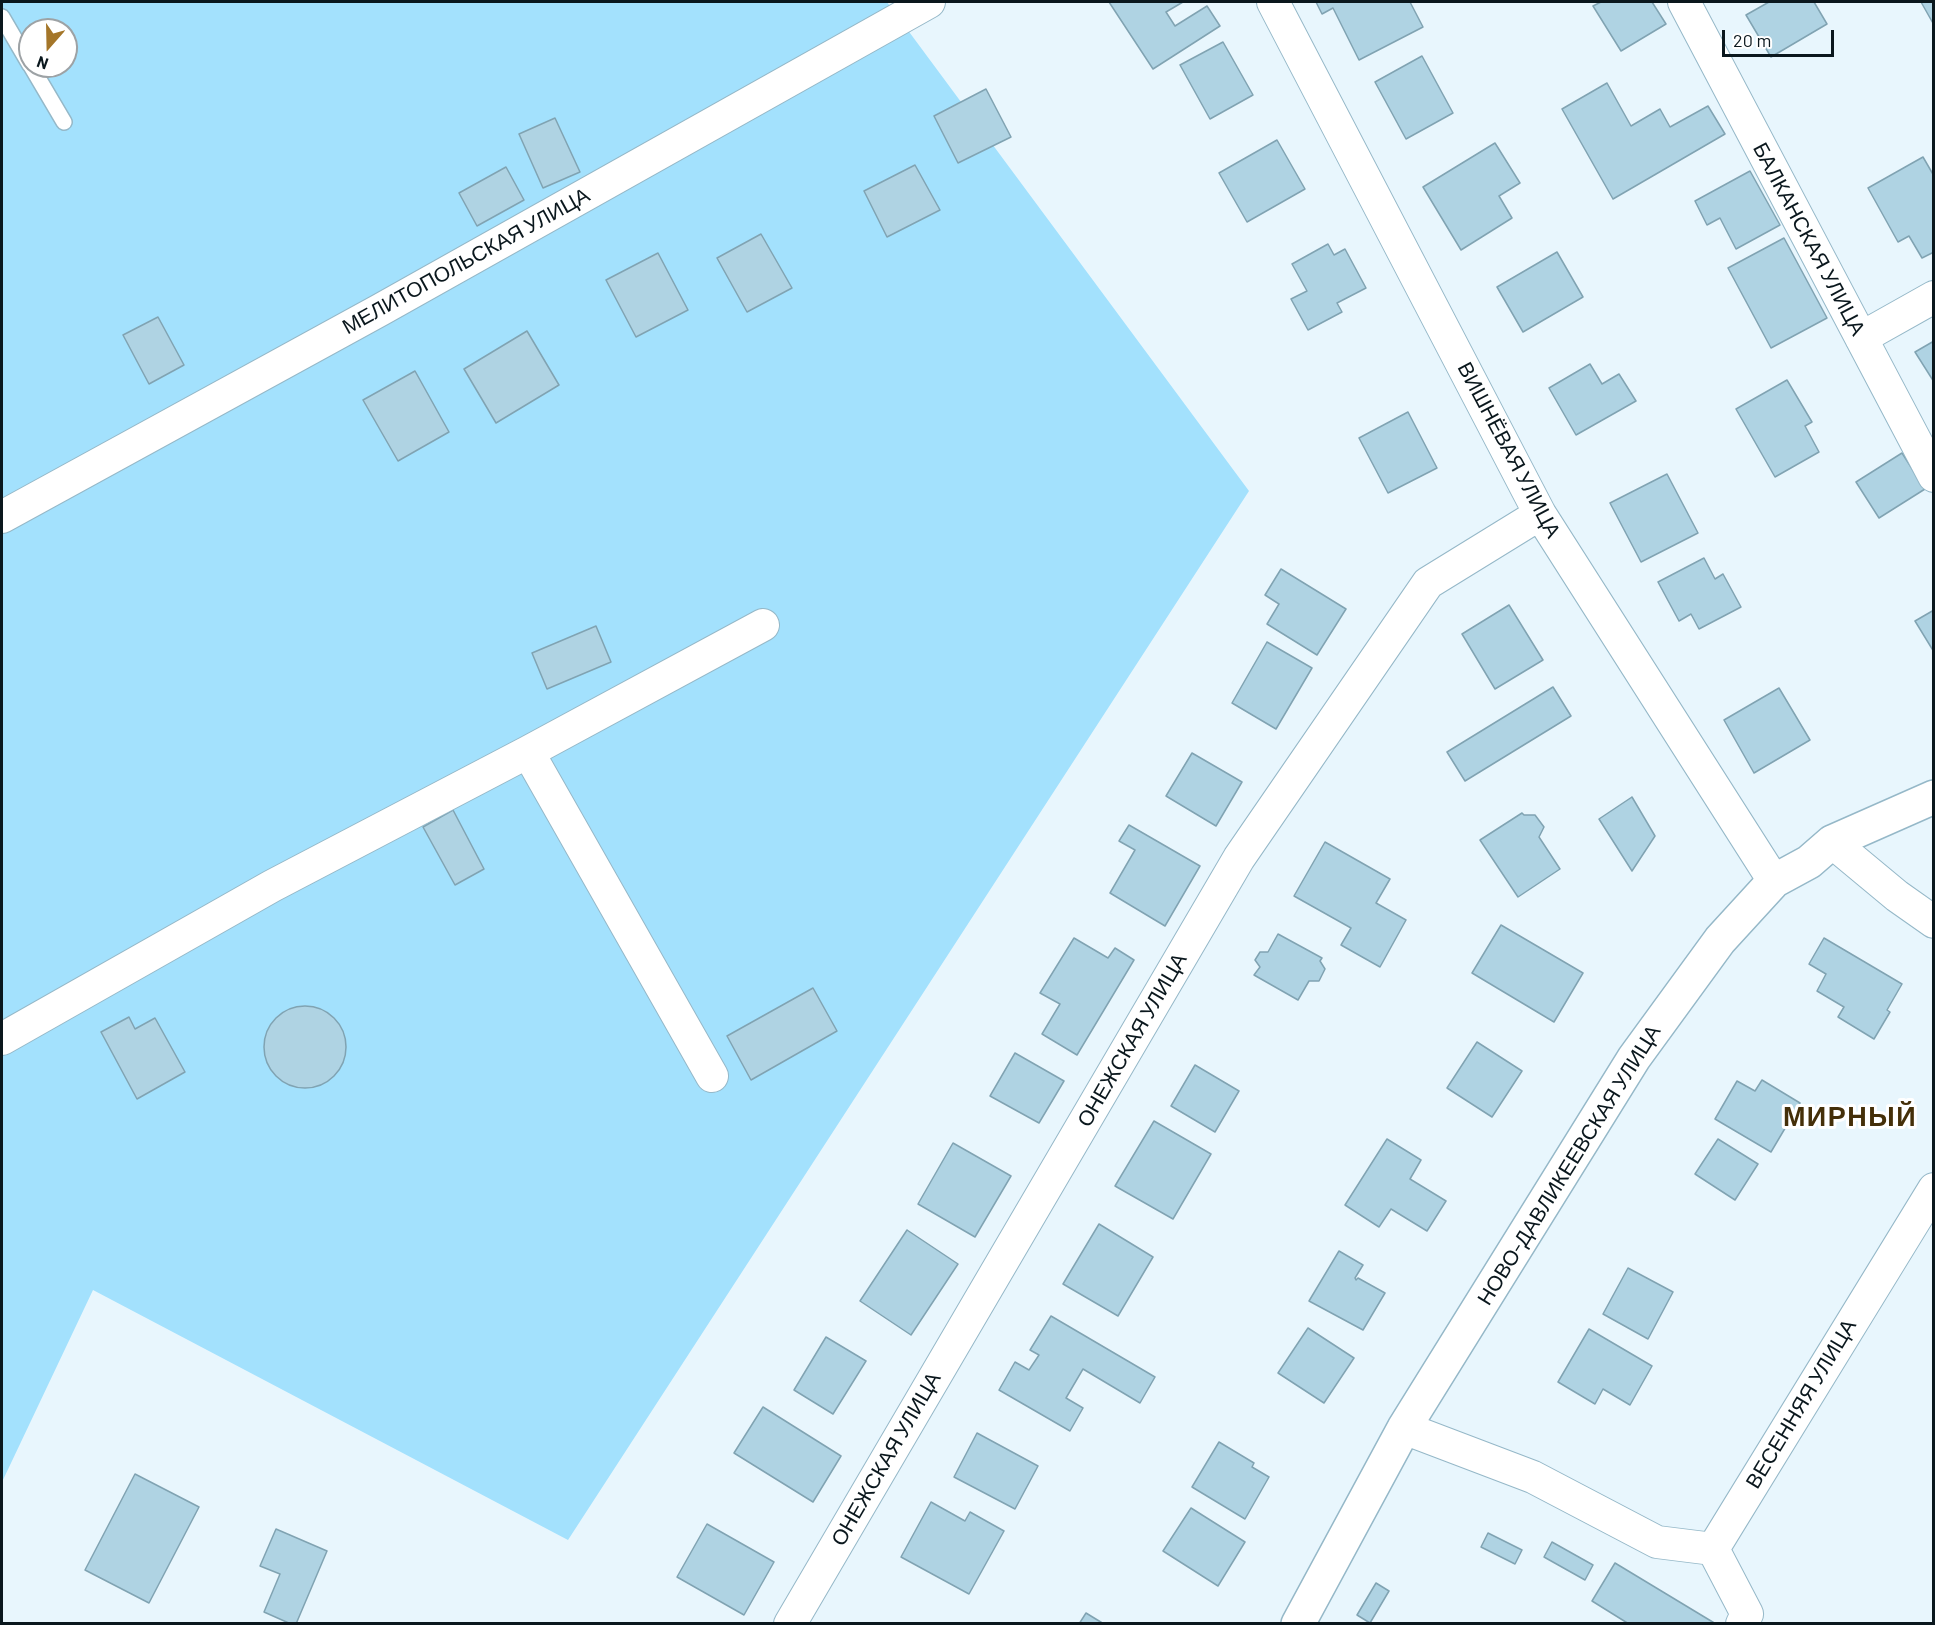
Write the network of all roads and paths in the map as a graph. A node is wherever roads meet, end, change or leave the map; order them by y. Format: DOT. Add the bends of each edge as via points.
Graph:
graph roads {
  1 [pos="929,2"];
  2 [pos="1273,2"];
  3 [pos="1690,4"];
  4 [pos="2,17"];
  5 [pos="18,45"];
  6 [pos="37,78"];
  7 [pos="64,122"];
  8 [pos="1934,297"];
  9 [pos="1862,338"];
  10 [pos="1934,476"];
  11 [pos="1540,514"];
  12 [pos="2,517"];
  13 [pos="763,625"];
  14 [pos="528,752"];
  15 [pos="1934,797"];
  16 [pos="1832,842"];
  17 [pos="1774,881"];
  18 [pos="1934,922"];
  19 [pos="2,1039"];
  20 [pos="712,1076"];
  21 [pos="1934,1188"];
  22 [pos="1404,1428"];
  23 [pos="1713,1550"];
  24 [pos="790,1623"];
  25 [pos="1298,1623"];
  26 [pos="1743,1623"];
  1 -- 12 [label="street, МЕЛИТОПОЛЬСКАЯ УЛИЦА"];
  2 -- 11 [label="street, ВИШНЁВАЯ УЛИЦА"];
  3 -- 9 [label="street, БАЛКАНСКАЯ УЛИЦА"];
  4 -- 5 [label="lane"];
  6 -- 7 [label="lane"];
  8 -- 9 [label="street"];
  9 -- 10 [label="street, БАЛКАНСКАЯ УЛИЦА"];
  11 -- 17 [label="street, ВИШНЁВАЯ УЛИЦА"];
  11 -- 24 [label="street, ОНЕЖСКАЯ УЛИЦА" via="1428,583 1239,858"];
  13 -- 14 [label="street"];
  14 -- 19 [label="street" via="272,886"];
  14 -- 20 [label="street"];
  15 -- 16 [label="street, НОВО-ДАВЛИКЕЕВСКАЯ УЛИЦА"];
  16 -- 17 [label="street, НОВО-ДАВЛИКЕЕВСКАЯ УЛИЦА" via="1809,862"];
  16 -- 18 [label="street"];
  17 -- 22 [label="street, НОВО-ДАВЛИКЕЕВСКАЯ УЛИЦА" via="1720,940 1634,1058"];
  21 -- 23 [label="street, ВЕСЕННЯЯ УЛИЦА"];
  22 -- 23 [label="street" via="1533,1477 1657,1542"];
  22 -- 25 [label="street, НОВО-ДАВЛИКЕЕВСКАЯ УЛИЦА"];
  23 -- 26 [label="street" via="1747,1614"];
}
